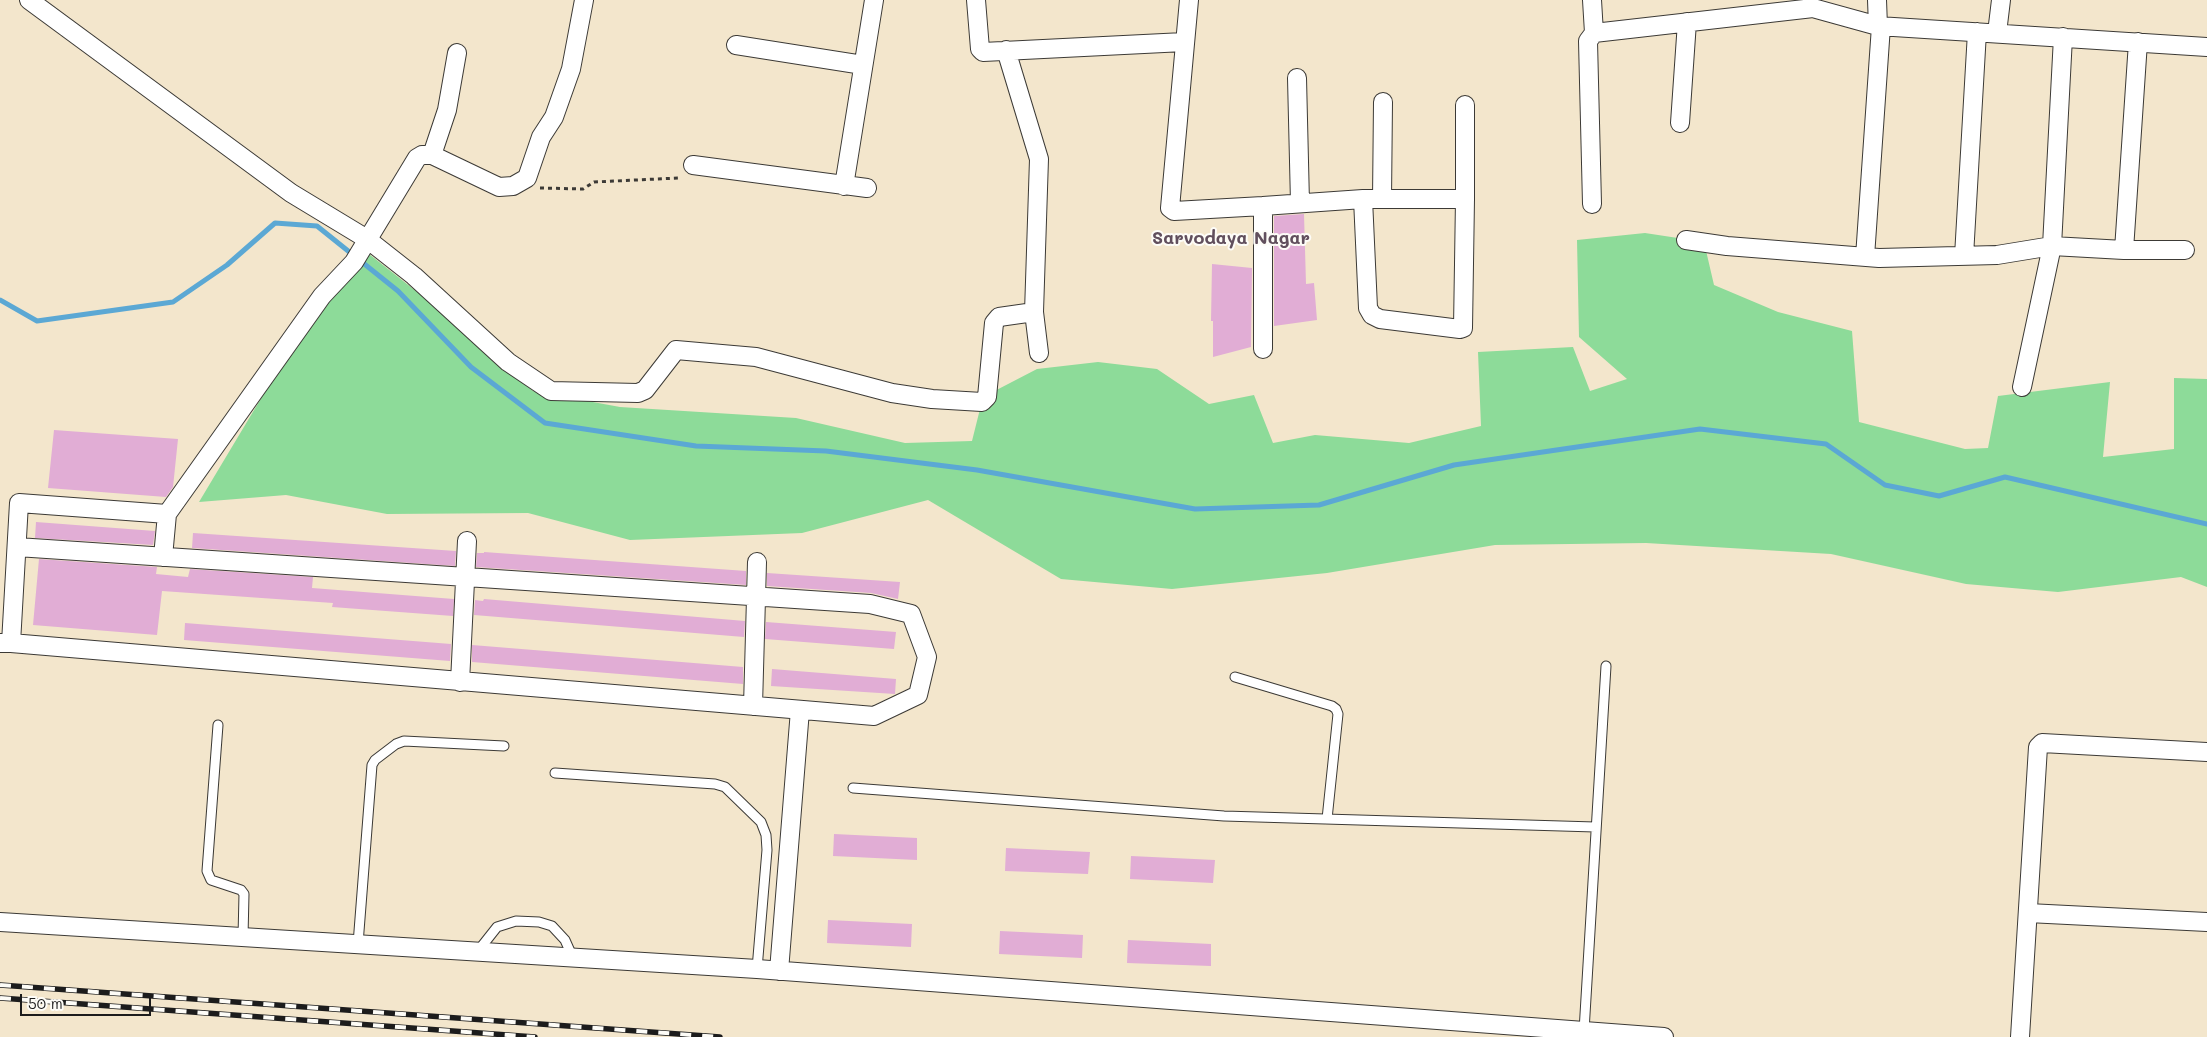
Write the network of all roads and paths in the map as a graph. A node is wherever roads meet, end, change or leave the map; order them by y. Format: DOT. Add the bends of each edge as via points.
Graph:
graph roads {
  1 [pos="29,0"];
  2 [pos="584,0"];
  3 [pos="874,0"];
  4 [pos="976,0"];
  5 [pos="1189,0"];
  6 [pos="1592,0"];
  7 [pos="1877,0"];
  8 [pos="2001,0"];
  9 [pos="1687,22"];
  10 [pos="1880,26"];
  11 [pos="1977,32"];
  12 [pos="1997,33"];
  13 [pos="1594,34"];
  14 [pos="2063,37"];
  15 [pos="1184,42"];
  16 [pos="2138,42"];
  17 [pos="736,45"];
  18 [pos="2207,47"];
  19 [pos="1006,50"];
  20 [pos="457,53"];
  21 [pos="863,65"];
  22 [pos="1297,78"];
  23 [pos="1383,102"];
  24 [pos="1466,105"];
  25 [pos="1680,122"];
  26 [pos="432,155"];
  27 [pos="693,165"];
  28 [pos="527,178"];
  29 [pos="844,186"];
  30 [pos="867,188"];
  31 [pos="1382,198"];
  32 [pos="1363,199"];
  33 [pos="1465,199"];
  34 [pos="1300,203"];
  35 [pos="1592,204"];
  36 [pos="1263,206"];
  37 [pos="1686,240"];
  38 [pos="366,241"];
  39 [pos="2052,246"];
  40 [pos="2124,250"];
  41 [pos="2185,250"];
  42 [pos="1964,256"];
  43 [pos="1865,257"];
  44 [pos="1034,312"];
  45 [pos="1263,349"];
  46 [pos="1039,353"];
  47 [pos="2022,387"];
  48 [pos="166,514"];
  49 [pos="467,541"];
  50 [pos="16,547"];
  51 [pos="163,557"];
  52 [pos="757,562"];
  53 [pos="466,577"];
  54 [pos="756,596"];
  55 [pos="5,643"];
  56 [pos="1606,666"];
  57 [pos="1235,678"];
  58 [pos="460,682"];
  59 [pos="753,706"];
  60 [pos="800,710"];
  61 [pos="218,725"];
  62 [pos="504,746"];
  63 [pos="2207,752"];
  64 [pos="555,773"];
  65 [pos="853,788"];
  66 [pos="1327,819"];
  67 [pos="1595,827"];
  68 [pos="2028,913"];
  69 [pos="0,922"];
  70 [pos="2207,922"];
  71 [pos="243,937"];
  72 [pos="358,944"];
  73 [pos="478,952"];
  74 [pos="573,958"];
  75 [pos="758,969"];
  76 [pos="779,970"];
  77 [pos="1584,1031"];
  78 [pos="1664,1037"];
  79 [pos="2020,1037"];
  1 -- 38 [label="street" via="291,193"];
  2 -- 28 [label="street" via="571,70 554,117 541,137"];
  3 -- 21 [label="street"];
  4 -- 19 [label="street" via="981,51"];
  5 -- 15 [label="street"];
  6 -- 13 [label="street"];
  7 -- 10 [label="street"];
  8 -- 12 [label="street"];
  9 -- 10 [label="street" via="1813,8"];
  9 -- 13 [label="street"];
  9 -- 25 [label="street"];
  10 -- 11 [label="street"];
  10 -- 43 [label="street"];
  11 -- 12 [label="street"];
  11 -- 42 [label="street"];
  12 -- 14 [label="street"];
  13 -- 35 [label="street" via="1588,41"];
  14 -- 16 [label="street"];
  14 -- 39 [label="street"];
  15 -- 19 [label="street"];
  15 -- 36 [label="street" via="1170,208"];
  16 -- 18 [label="street"];
  16 -- 40 [label="street"];
  17 -- 21 [label="street"];
  19 -- 44 [label="street" via="1039,160"];
  20 -- 26 [label="street" via="448,110"];
  21 -- 29 [label="street"];
  22 -- 34 [label="street"];
  23 -- 31 [label="street"];
  24 -- 33 [label="street"];
  26 -- 28 [label="street" via="499,188 514,186"];
  26 -- 38 [label="street" via="417,158"];
  27 -- 28 [label="path" via="679,178 594,182 583,188 536,188"];
  27 -- 29 [label="street"];
  29 -- 30 [label="street"];
  31 -- 32 [label="street"];
  31 -- 33 [label="street"];
  32 -- 33 [label="street" via="1368,308 1372,315 1380,319 1460,329 1463,328"];
  32 -- 34 [label="street"];
  34 -- 36 [label="street"];
  36 -- 45 [label="street"];
  37 -- 43 [label="street"];
  38 -- 44 [label="street" via="414,276 508,362 551,391 638,394 645,390 676,350 756,357 892,393 982,402 987,397 994,323 999,316"];
  38 -- 48 [label="street" via="354,262 322,296"];
  39 -- 40 [label="street"];
  39 -- 42 [label="street" via="1997,255"];
  39 -- 47 [label="street"];
  40 -- 41 [label="street"];
  42 -- 43 [label="street"];
  44 -- 46 [label="street"];
  48 -- 50 [label="street" via="22,502 19,505"];
  48 -- 51 [label="street"];
  49 -- 53 [label="street"];
  50 -- 51 [label="street"];
  50 -- 55 [label="street"];
  51 -- 53 [label="street"];
  52 -- 54 [label="street"];
  53 -- 54 [label="street"];
  53 -- 58 [label="street"];
  54 -- 59 [label="street"];
  54 -- 60 [label="street" via="870,604 911,614 927,657 918,695 874,716"];
  55 -- 58 [label="street"];
  56 -- 67 [label="lane"];
  57 -- 66 [label="lane" via="1336,709"];
  58 -- 59 [label="street"];
  59 -- 60 [label="street"];
  60 -- 76 [label="street"];
  61 -- 71 [label="lane" via="207,871 211,880 241,890 244,894"];
  62 -- 72 [label="lane" via="404,741 375,760 372,765"];
  63 -- 68 [label="street" via="2042,743 2038,747"];
  64 -- 75 [label="lane" via="725,787 761,822 766,835"];
  65 -- 66 [label="lane" via="1224,816"];
  66 -- 67 [label="lane"];
  67 -- 77 [label="lane"];
  68 -- 70 [label="street"];
  68 -- 79 [label="street"];
  69 -- 71 [label="street"];
  71 -- 72 [label="street"];
  72 -- 73 [label="street"];
  73 -- 74 [label="street"];
  73 -- 74 [label="lane" via="497,927 516,920 552,926 565,940"];
  74 -- 75 [label="street"];
  75 -- 76 [label="street"];
  76 -- 77 [label="street"];
  77 -- 78 [label="street"];
}
